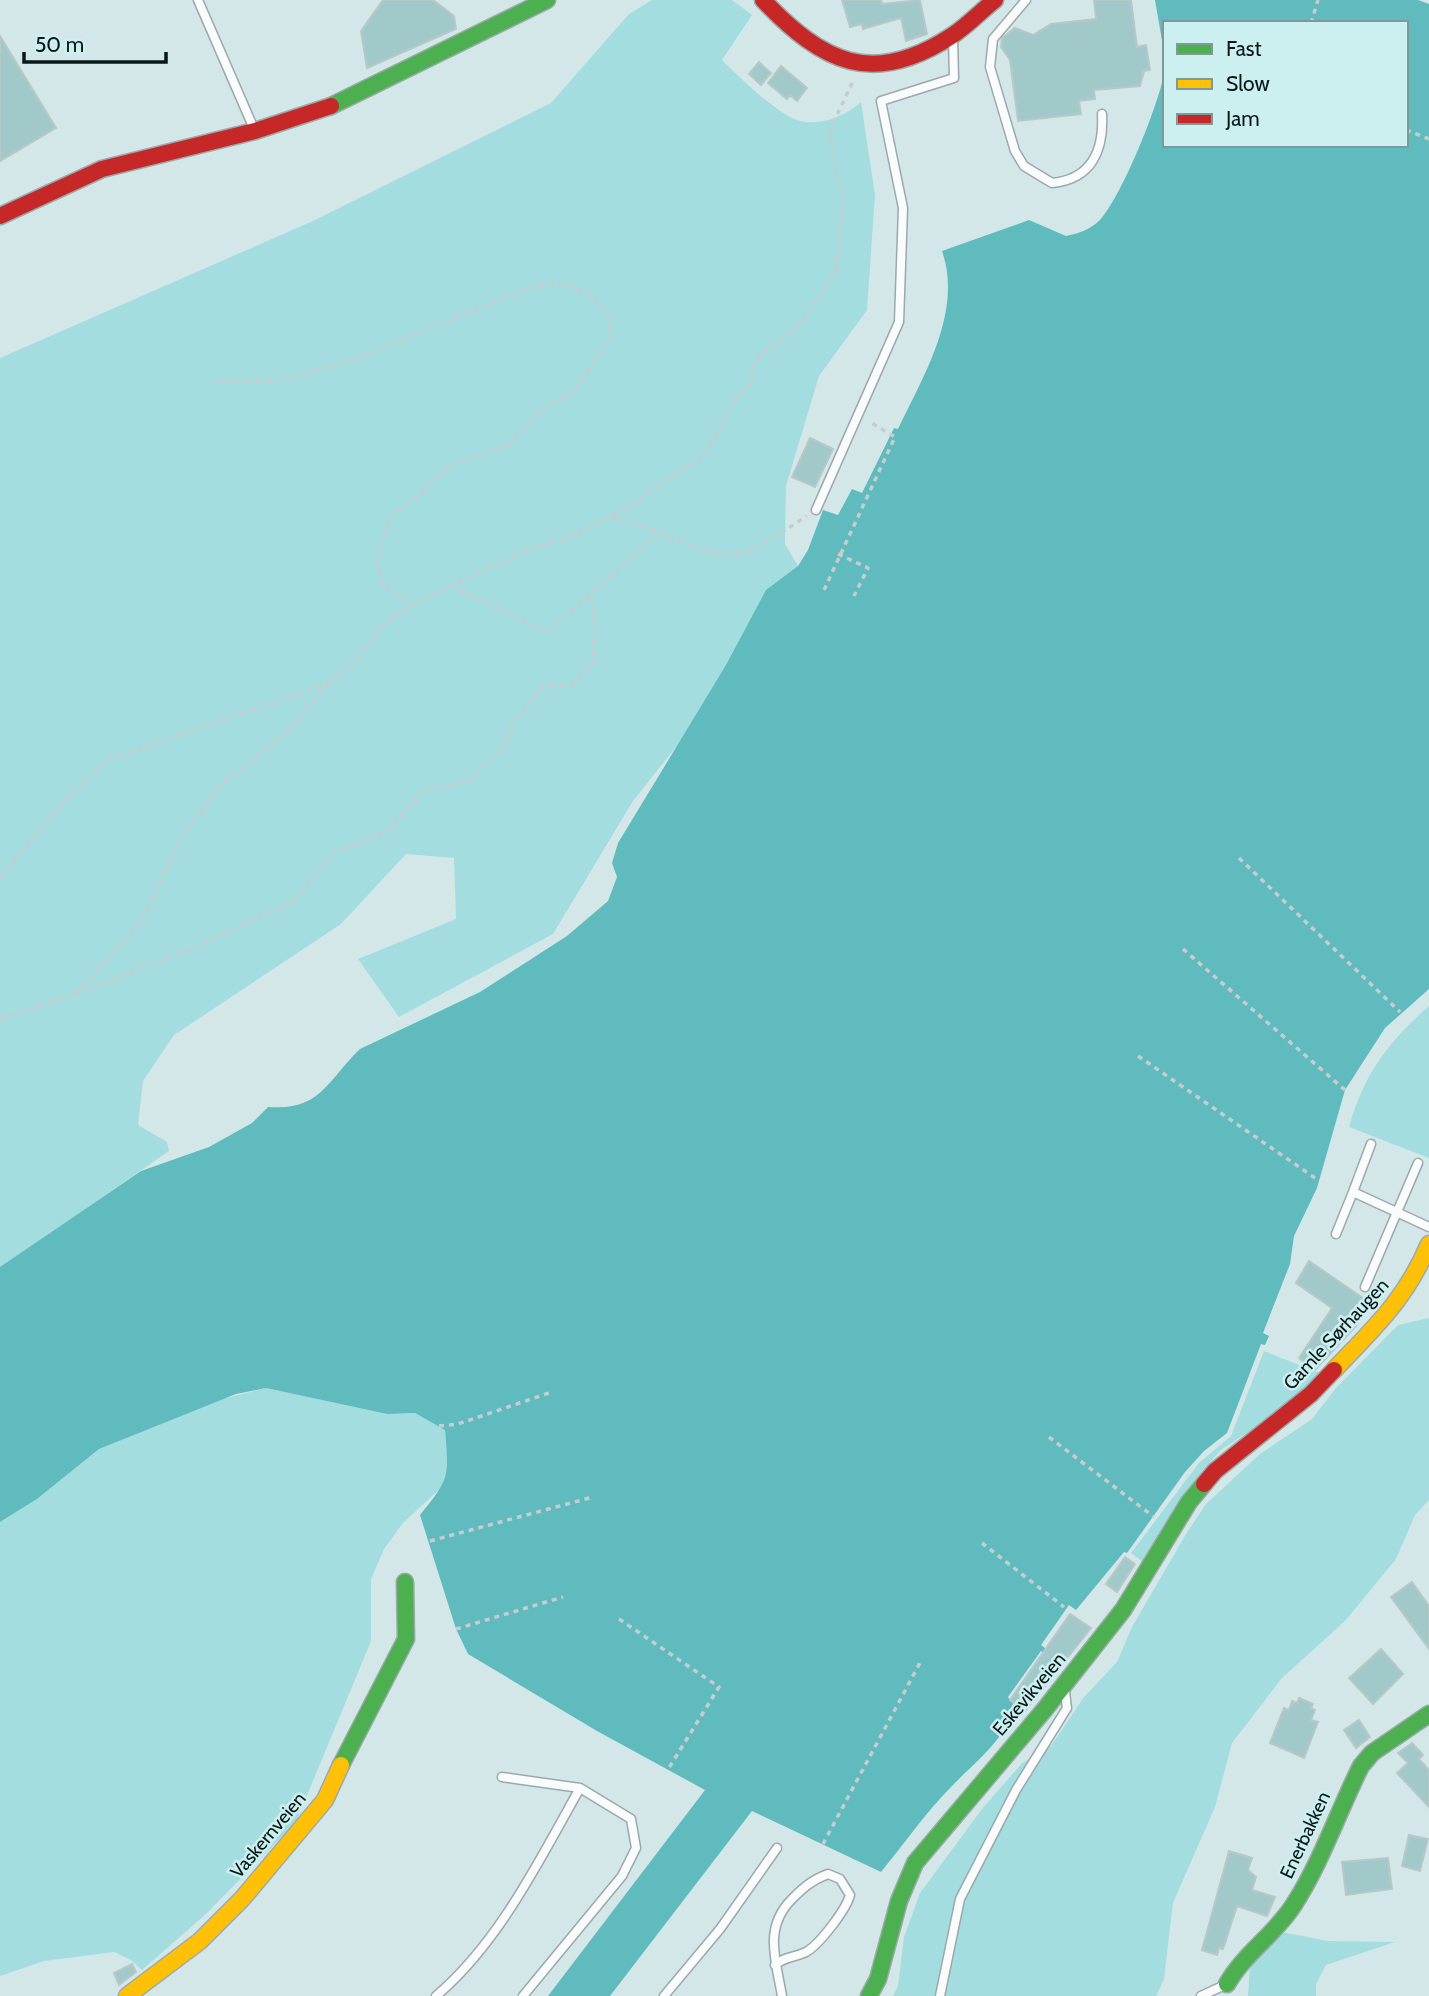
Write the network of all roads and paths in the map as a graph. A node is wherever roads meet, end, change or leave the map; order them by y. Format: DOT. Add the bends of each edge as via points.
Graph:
graph roads {
  1 [pos="198,0"];
  2 [pos="547,0"];
  3 [pos="763,0"];
  4 [pos="995,0"];
  5 [pos="1026,0"];
  6 [pos="1318,0"];
  7 [pos="1312,21"];
  8 [pos="953,36"];
  9 [pos="856,63"];
  10 [pos="1102,114"];
  11 [pos="255,131"];
  12 [pos="1408,131"];
  13 [pos="1429,139"];
  14 [pos="0,216"];
  15 [pos="216,381"];
  16 [pos="858,415"];
  17 [pos="816,510"];
  18 [pos="611,516"];
  19 [pos="660,532"];
  20 [pos="838,554"];
  21 [pos="450,586"];
  22 [pos="824,590"];
  23 [pos="591,595"];
  24 [pos="854,596"];
  25 [pos="413,604"];
  26 [pos="328,684"];
  27 [pos="1239,858"];
  28 [pos="0,877"];
  29 [pos="1183,949"];
  30 [pos="74,995"];
  31 [pos="1401,1012"];
  32 [pos="0,1018"];
  33 [pos="1138,1056"];
  34 [pos="1345,1090"];
  35 [pos="1371,1144"];
  36 [pos="1418,1163"];
  37 [pos="1318,1180"];
  38 [pos="1353,1192"];
  39 [pos="1397,1212"];
  40 [pos="1429,1227"];
  41 [pos="1336,1234"];
  42 [pos="1429,1244"];
  43 [pos="1365,1287"];
  44 [pos="549,1393"];
  45 [pos="439,1426"];
  46 [pos="1049,1437"];
  47 [pos="1256,1439"];
  48 [pos="593,1497"];
  49 [pos="1154,1517"];
  50 [pos="430,1541"];
  51 [pos="982,1543"];
  52 [pos="405,1581"];
  53 [pos="563,1597"];
  54 [pos="1064,1608"];
  55 [pos="619,1619"];
  56 [pos="456,1629"];
  57 [pos="922,1659"];
  58 [pos="1064,1686"];
  59 [pos="1429,1714"];
  60 [pos="667,1771"];
  61 [pos="502,1777"];
  62 [pos="580,1788"];
  63 [pos="823,1844"];
  64 [pos="777,1848"];
  65 [pos="775,1965"];
  66 [pos="1227,1984"];
  67 [pos="127,1996"];
  68 [pos="436,1996"];
  69 [pos="523,1996"];
  70 [pos="664,1996"];
  71 [pos="782,1996"];
  72 [pos="869,1996"];
  73 [pos="940,1996"];
  74 [pos="1201,1996"];
  1 -- 11 [label="lane"];
  2 -- 11 [label="street" via="325,109"];
  3 -- 9 [label="street" via="812,45"];
  4 -- 8 [label="street"];
  5 -- 10 [label="lane" via="993,39 990,67 1015,151 1024,166 1052,183 1081,175 1101,145"];
  6 -- 7 [label="path"];
  8 -- 9 [label="street" via="906,57 878,64"];
  8 -- 16 [label="lane" via="954,78 881,101 903,208 899,321"];
  9 -- 18 [label="path" via="847,98 831,128 843,201 840,250 830,282 799,326 756,360 750,384 735,400 704,457"];
  11 -- 14 [label="street" via="102,169"];
  12 -- 13 [label="path"];
  15 -- 25 [label="path" via="268,381 309,373 526,289 556,282 587,292 610,318 610,338 573,392 540,411 508,444 454,464 389,519 377,562 382,585"];
  16 -- 17 [label="lane"];
  16 -- 20 [label="path" via="895,437"];
  17 -- 19 [label="path" via="756,550 728,555 708,554"];
  18 -- 19 [label="path"];
  18 -- 21 [label="path"];
  19 -- 23 [label="path"];
  20 -- 22 [label="path"];
  20 -- 24 [label="path" via="868,568"];
  21 -- 23 [label="path" via="547,632"];
  21 -- 25 [label="path"];
  23 -- 30 [label="path" via="596,624 593,663 572,684 542,687 511,726 505,745 469,782 424,790 386,834 334,852 294,901 193,948"];
  25 -- 26 [label="path" via="380,628 356,661"];
  26 -- 28 [label="path" via="112,758 88,775"];
  26 -- 30 [label="path" via="287,732 221,785 182,837 141,923"];
  27 -- 31 [label="path"];
  29 -- 34 [label="path"];
  30 -- 32 [label="path"];
  33 -- 37 [label="path"];
  35 -- 38 [label="lane"];
  36 -- 39 [label="lane"];
  38 -- 39 [label="lane"];
  38 -- 41 [label="lane"];
  39 -- 40 [label="lane"];
  39 -- 43 [label="lane"];
  42 -- 47 [label="street, Gamle Sørhaugen" via="1415,1278 1394,1307 1311,1394"];
  44 -- 45 [label="path" via="458,1424"];
  46 -- 49 [label="path"];
  47 -- 58 [label="street, Eskevikveien" via="1215,1471 1189,1502 1124,1610"];
  48 -- 50 [label="path"];
  51 -- 54 [label="path"];
  52 -- 67 [label="street, Vaskernveien" via="406,1639 325,1800 275,1862 200,1941"];
  53 -- 56 [label="path"];
  55 -- 60 [label="path" via="719,1688"];
  57 -- 63 [label="path"];
  58 -- 72 [label="street, Eskevikveien" via="915,1863"];
  58 -- 73 [label="lane" via="1066,1708 1016,1790 960,1899"];
  59 -- 66 [label="street, Enerbakken" via="1372,1753 1361,1766 1307,1884 1265,1940 1237,1964"];
  61 -- 62 [label="lane"];
  62 -- 68 [label="lane" via="477,1954"];
  62 -- 69 [label="lane" via="631,1819 636,1848 622,1876"];
  64 -- 70 [label="lane" via="720,1929"];
  65 -- 65 [label="lane" via="774,1924 784,1907 811,1880 828,1874 840,1879 850,1895 839,1916 806,1952"];
  65 -- 71 [label="lane"];
  66 -- 74 [label="lane"];
}
